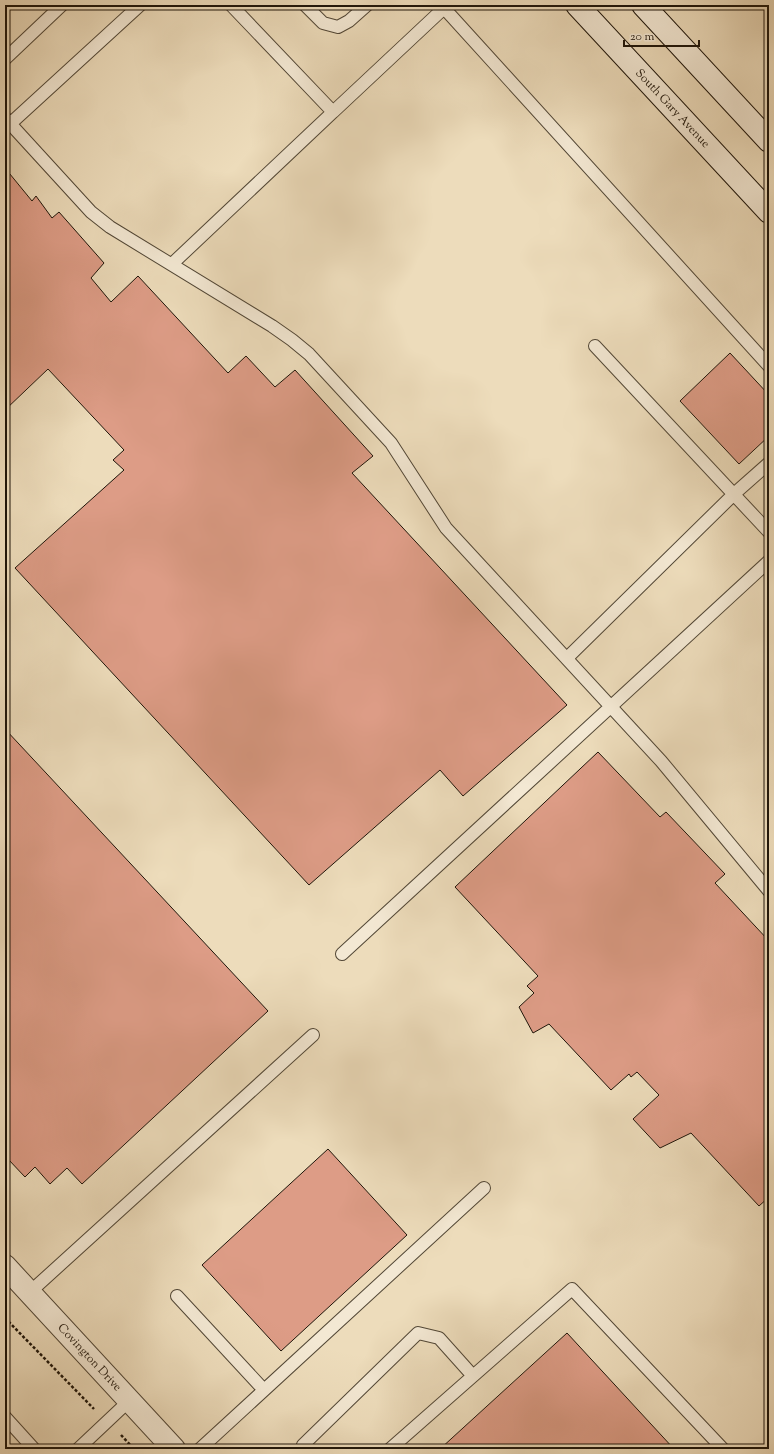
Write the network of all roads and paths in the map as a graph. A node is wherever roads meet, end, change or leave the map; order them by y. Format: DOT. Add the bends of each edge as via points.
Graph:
graph roads {
  1 [pos="62,5"];
  2 [pos="140,5"];
  3 [pos="231,5"];
  4 [pos="305,5"];
  5 [pos="367,5"];
  6 [pos="577,5"];
  7 [pos="642,5"];
  8 [pos="442,7"];
  9 [pos="5,59"];
  10 [pos="333,112"];
  11 [pos="8,121"];
  12 [pos="769,141"];
  13 [pos="769,212"];
  14 [pos="172,264"];
  15 [pos="596,346"];
  16 [pos="769,366"];
  17 [pos="769,463"];
  18 [pos="734,494"];
  19 [pos="769,532"];
  20 [pos="769,561"];
  21 [pos="566,658"];
  22 [pos="612,706"];
  23 [pos="769,891"];
  24 [pos="342,954"];
  25 [pos="313,1035"];
  26 [pos="484,1188"];
  27 [pos="5,1266"];
  28 [pos="30,1292"];
  29 [pos="177,1296"];
  30 [pos="5,1318"];
  31 [pos="473,1376"];
  32 [pos="264,1390"];
  33 [pos="130,1400"];
  34 [pos="5,1417"];
  35 [pos="107,1421"];
  36 [pos="34,1449"];
  37 [pos="78,1449"];
  38 [pos="134,1449"];
  39 [pos="174,1449"];
  40 [pos="200,1449"];
  41 [pos="302,1449"];
  42 [pos="390,1449"];
  43 [pos="723,1449"];
  1 -- 9 [label="lane"];
  2 -- 11 [label="lane"];
  3 -- 10 [label="lane"];
  4 -- 5 [label="lane" via="323,23 338,28"];
  6 -- 13 [label="main road, South Gary Avenue"];
  7 -- 12 [label="main road"];
  8 -- 10 [label="lane"];
  8 -- 16 [label="lane"];
  10 -- 14 [label="lane"];
  11 -- 14 [label="lane" via="91,212 110,227"];
  14 -- 21 [label="lane" via="272,326 309,354 391,443 446,528"];
  15 -- 18 [label="lane"];
  17 -- 18 [label="lane"];
  18 -- 19 [label="lane"];
  18 -- 21 [label="lane"];
  20 -- 22 [label="lane"];
  21 -- 22 [label="lane"];
  22 -- 23 [label="lane"];
  22 -- 24 [label="lane"];
  25 -- 28 [label="lane"];
  26 -- 32 [label="lane"];
  27 -- 28 [label="main road, Covington Drive"];
  28 -- 33 [label="main road, Covington Drive"];
  29 -- 32 [label="lane"];
  30 -- 35 [label="path"];
  31 -- 41 [label="lane" via="439,1338 418,1333 303,1445"];
  31 -- 42 [label="lane"];
  31 -- 43 [label="lane" via="572,1289"];
  32 -- 40 [label="lane"];
  33 -- 35 [label="lane"];
  33 -- 39 [label="main road, Covington Drive"];
  34 -- 36 [label="lane"];
  35 -- 37 [label="lane"];
  35 -- 38 [label="path"];
}
